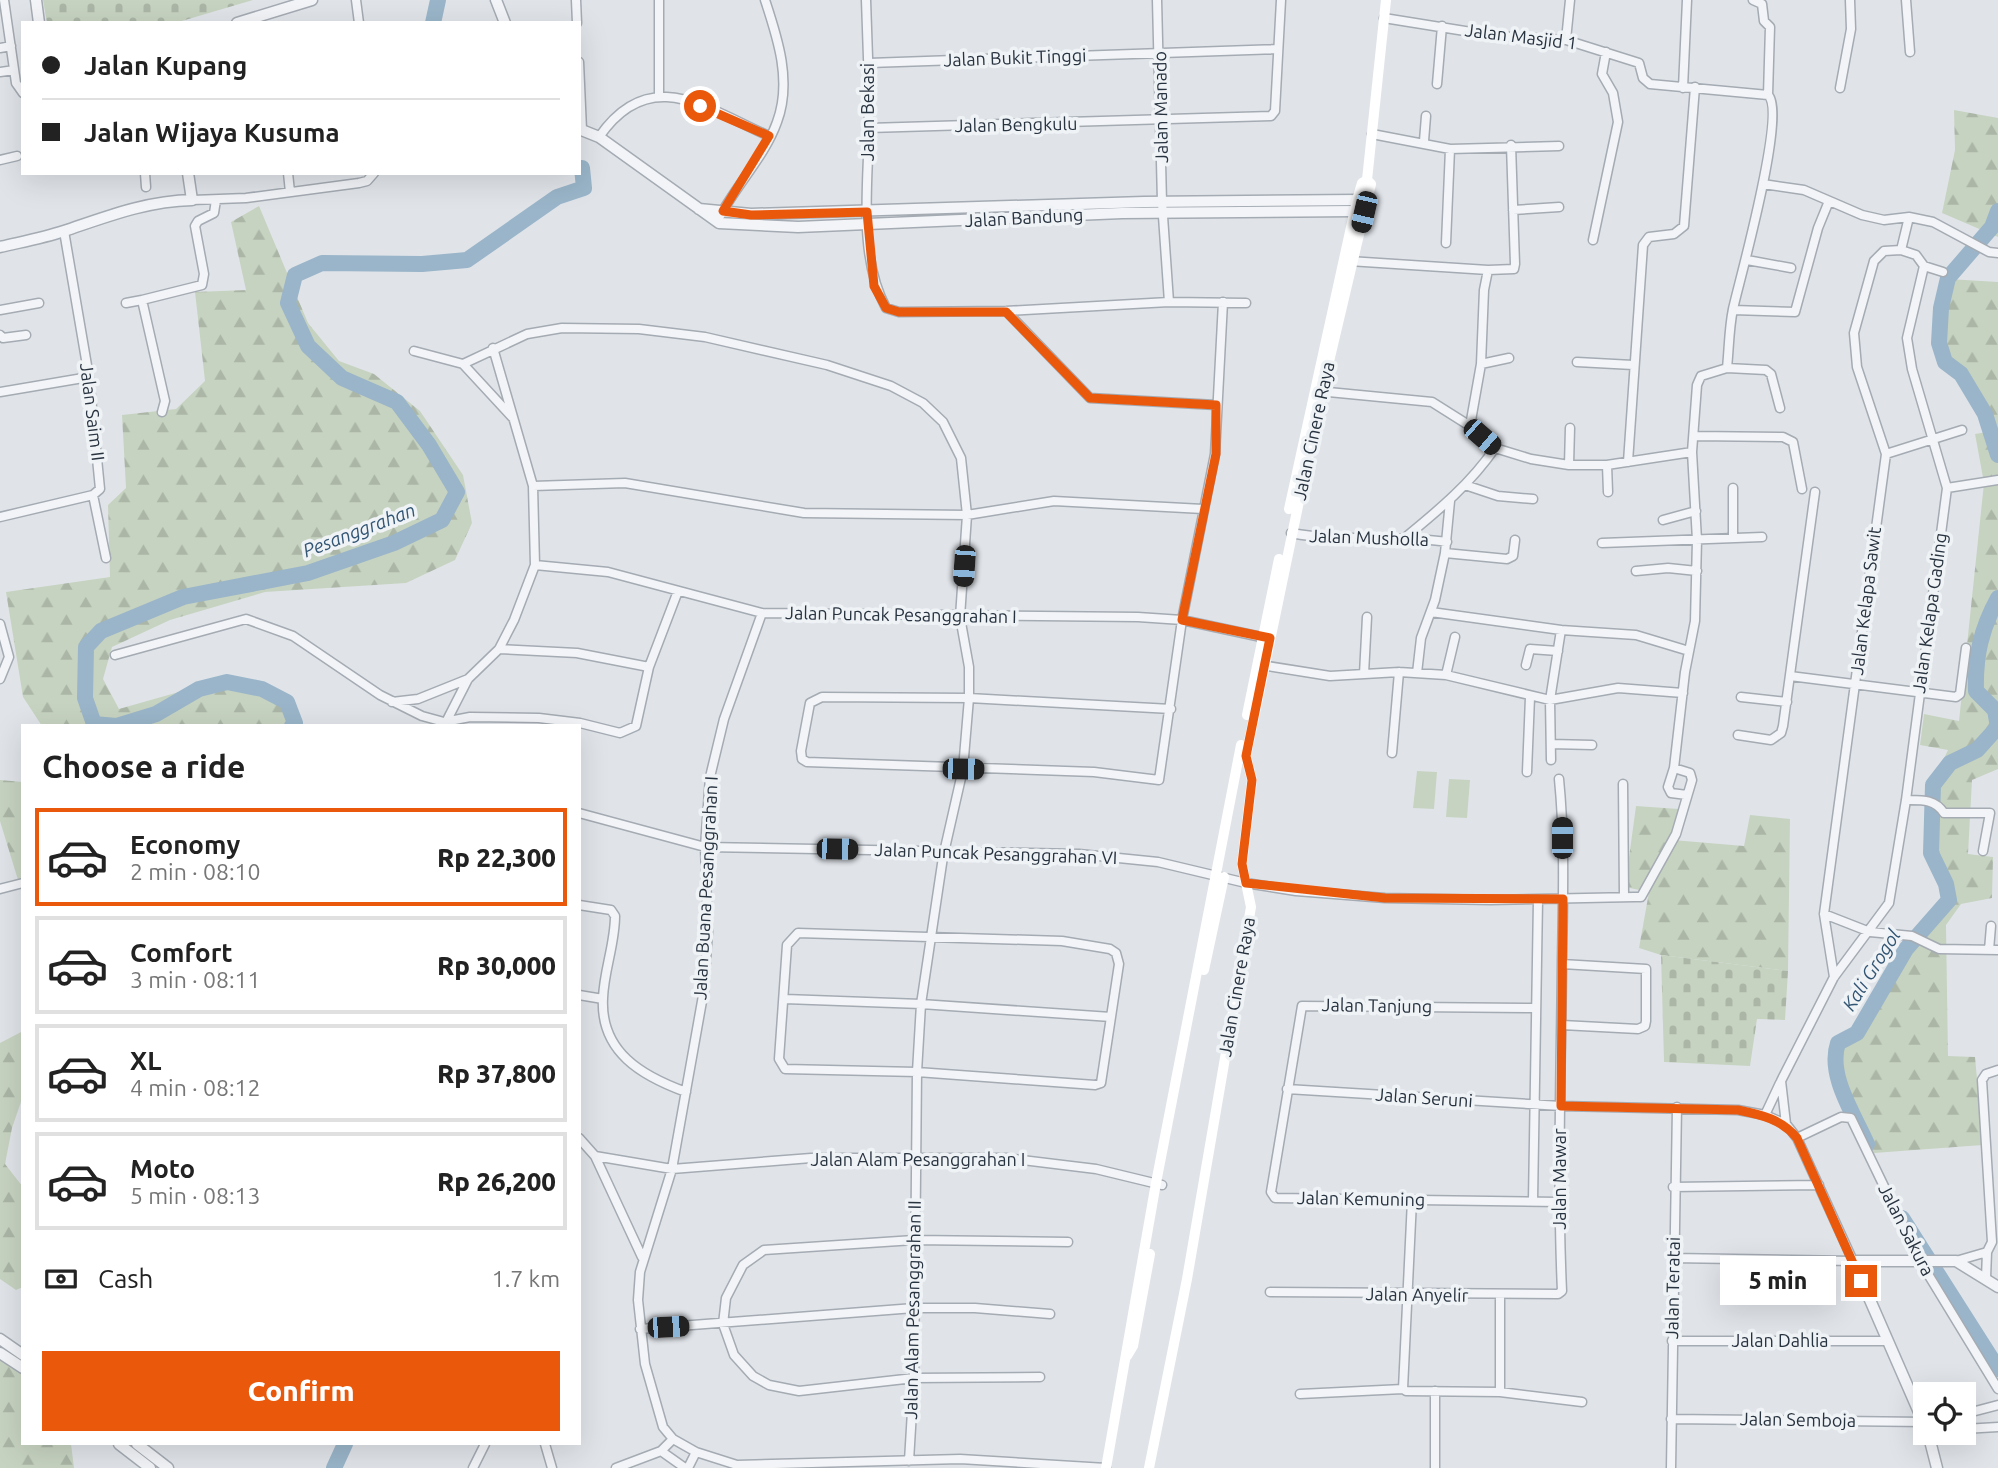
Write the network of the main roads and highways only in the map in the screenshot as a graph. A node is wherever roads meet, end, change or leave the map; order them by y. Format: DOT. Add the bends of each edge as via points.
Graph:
graph roads {
  1 [pos="1386,0"];
  2 [pos="1367,180"];
  3 [pos="1348,261"];
  4 [pos="1318,391"];
  5 [pos="1266,638"];
  6 [pos="1261,665"];
  7 [pos="1106,1467"];
  8 [pos="1119,1468"];
  9 [pos="1149,1468"];
  1 -- 2 [label="main road, Jalan Cinere Raya"];
  2 -- 3 [label="main road, Jalan Cinere Raya" via="1356,206"];
  2 -- 3 [label="main road, Jalan Cinere Raya" via="1371,184"];
  3 -- 4 [label="main road, Jalan Cinere Raya"];
  4 -- 5 [label="main road, Jalan Cinere Raya"];
  4 -- 5 [label="main road, Jalan Cinere Raya"];
  5 -- 6 [label="main road, Jalan Cinere Raya"];
  6 -- 7 [label="main road, Jalan Cinere Raya" via="1159,1184 1133,1346 1127,1356"];
  6 -- 9 [label="main road, Jalan Cinere Raya" via="1246,756 1252,780 1242,864 1251,907 1187,1279"];
  7 -- 8 [label="main road"];
}
